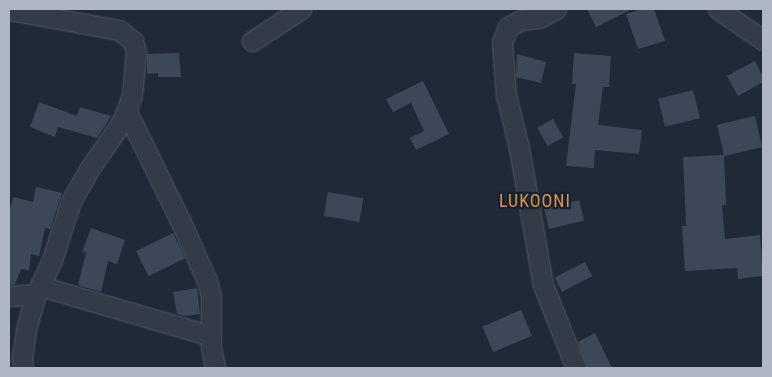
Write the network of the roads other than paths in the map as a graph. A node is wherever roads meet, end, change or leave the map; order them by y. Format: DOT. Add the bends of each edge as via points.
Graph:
graph roads {
  1 [pos="301,9"];
  2 [pos="556,9"];
  3 [pos="718,9"];
  4 [pos="9,10"];
  5 [pos="763,40"];
  6 [pos="252,41"];
  7 [pos="126,112"];
  8 [pos="38,290"];
  9 [pos="9,296"];
  10 [pos="211,336"];
  11 [pos="23,368"];
  12 [pos="215,368"];
  13 [pos="576,368"];
  1 -- 6 [label="street"];
  2 -- 13 [label="street" via="508,27 502,42 506,96 519,148 543,285"];
  3 -- 5 [label="street"];
  4 -- 7 [label="street" via="127,34 136,52 132,94"];
  7 -- 8 [label="street" via="72,201"];
  7 -- 10 [label="street" via="207,281 211,296"];
  8 -- 9 [label="street"];
  8 -- 10 [label="street"];
  8 -- 11 [label="street" via="27,325"];
  10 -- 12 [label="street"];
}
